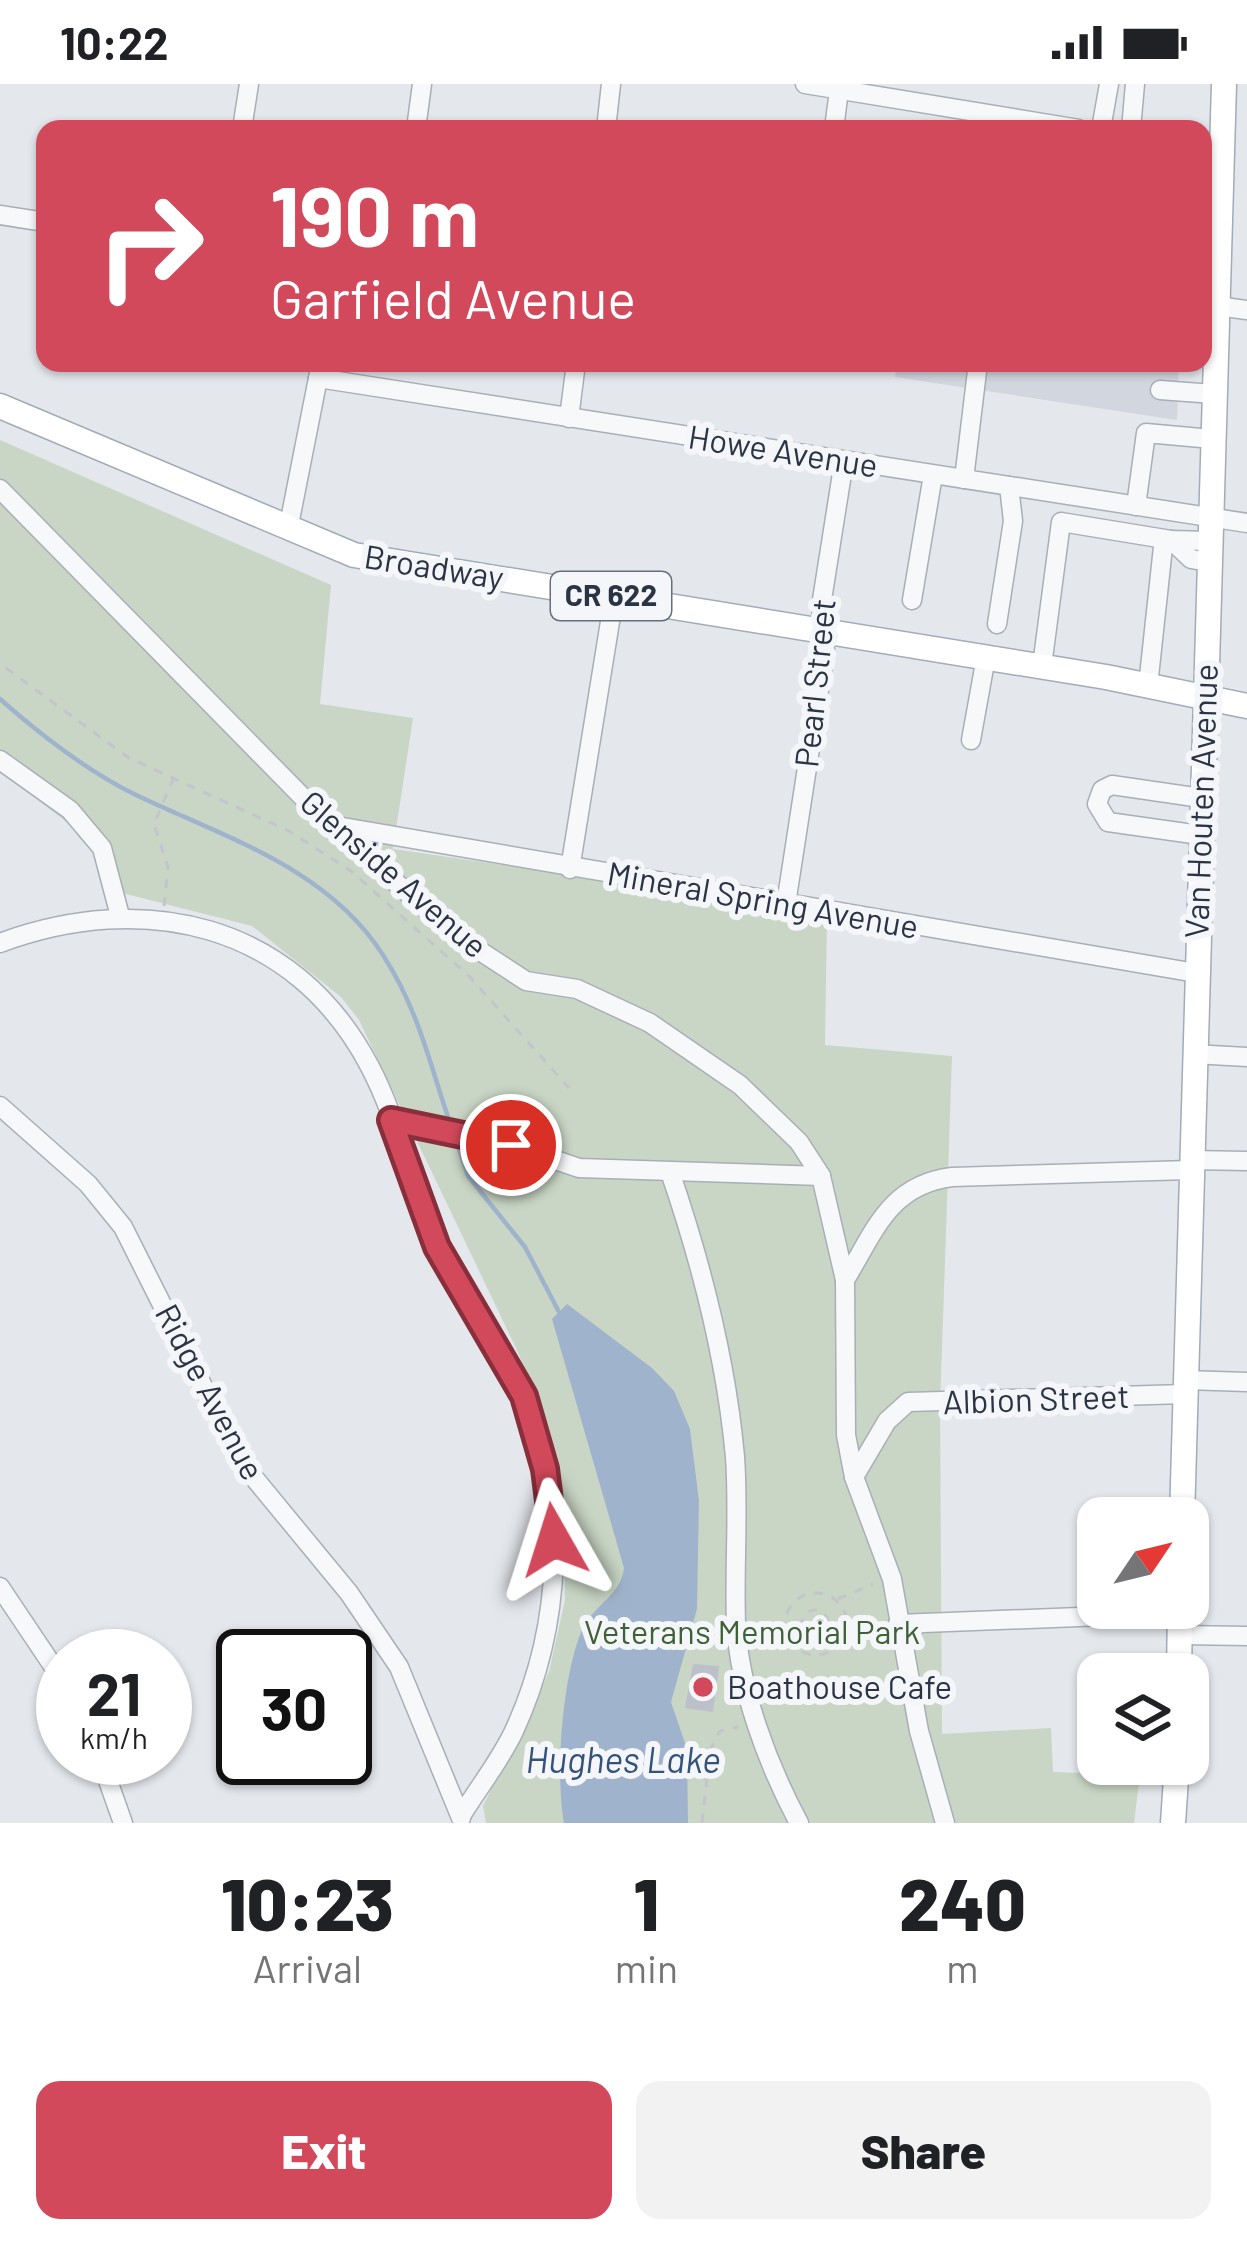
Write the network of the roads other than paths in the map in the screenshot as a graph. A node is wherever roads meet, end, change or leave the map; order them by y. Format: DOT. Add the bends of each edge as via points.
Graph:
graph roads {
  1 [pos="249,84"];
  2 [pos="422,84"];
  3 [pos="611,84"];
  4 [pos="806,84"];
  5 [pos="1109,84"];
  6 [pos="1135,84"];
  7 [pos="839,90"];
  8 [pos="917,93"];
  9 [pos="1232,96"];
  10 [pos="243,120"];
  11 [pos="417,120"];
  12 [pos="607,120"];
  13 [pos="835,120"];
  14 [pos="1038,120"];
  15 [pos="1103,120"];
  16 [pos="1132,120"];
  17 [pos="1213,153"];
  18 [pos="0,215"];
  19 [pos="36,221"];
  20 [pos="1212,228"];
  21 [pos="1212,302"];
  22 [pos="1247,310"];
  23 [pos="1212,333"];
  24 [pos="320,372"];
  25 [pos="330,372"];
  26 [pos="575,372"];
  27 [pos="978,372"];
  28 [pos="1160,390"];
  29 [pos="1214,394"];
  30 [pos="0,406"];
  31 [pos="569,418"];
  32 [pos="1212,439"];
  33 [pos="844,461"];
  34 [pos="934,475"];
  35 [pos="964,479"];
  36 [pos="1010,486"];
  37 [pos="0,489"];
  38 [pos="1071,496"];
  39 [pos="1136,506"];
  40 [pos="1065,522"];
  41 [pos="1247,523"];
  42 [pos="287,530"];
  43 [pos="1171,540"];
  44 [pos="1209,540"];
  45 [pos="614,597"];
  46 [pos="912,599"];
  47 [pos="997,623"];
  48 [pos="823,629"];
  49 [pos="1152,644"];
  50 [pos="986,657"];
  51 [pos="1042,666"];
  52 [pos="1120,680"];
  53 [pos="1148,686"];
  54 [pos="1204,697"];
  55 [pos="1247,706"];
  56 [pos="971,740"];
  57 [pos="0,760"];
  58 [pos="1201,798"];
  59 [pos="330,825"];
  60 [pos="1200,835"];
  61 [pos="569,869"];
  62 [pos="786,904"];
  63 [pos="120,916"];
  64 [pos="0,943"];
  65 [pos="1196,973"];
  66 [pos="1193,1054"];
  67 [pos="1247,1057"];
  68 [pos="0,1106"];
  69 [pos="391,1120"];
  70 [pos="1247,1161"];
  71 [pos="1190,1165"];
  72 [pos="670,1172"];
  73 [pos="821,1176"];
  74 [pos="845,1280"];
  75 [pos="1247,1382"];
  76 [pos="1185,1387"];
  77 [pos="854,1477"];
  78 [pos="1182,1497"];
  79 [pos="0,1587"];
  80 [pos="1077,1620"];
  81 [pos="898,1624"];
  82 [pos="1209,1626"];
  83 [pos="1247,1636"];
  84 [pos="36,1641"];
  85 [pos="110,1785"];
  86 [pos="1176,1785"];
  87 [pos="462,1820"];
  88 [pos="123,1823"];
  89 [pos="799,1823"];
  90 [pos="945,1823"];
  91 [pos="1173,1823"];
  1 -- 10 [label="street"];
  2 -- 11 [label="street"];
  3 -- 12 [label="street"];
  4 -- 7 [label="street"];
  5 -- 15 [label="street"];
  6 -- 16 [label="street"];
  7 -- 8 [label="street"];
  7 -- 13 [label="street"];
  8 -- 14 [label="street"];
  9 -- 17 [label="main road, Van Houten Avenue"];
  17 -- 20 [label="main road, Van Houten Avenue"];
  18 -- 19 [label="street"];
  21 -- 22 [label="street"];
  23 -- 29 [label="main road, Van Houten Avenue"];
  24 -- 42 [label="street"];
  25 -- 31 [label="street, Howe Avenue"];
  26 -- 31 [label="street"];
  27 -- 35 [label="street"];
  28 -- 29 [label="street"];
  29 -- 32 [label="main road, Van Houten Avenue"];
  30 -- 42 [label="main road, Broadway / CR 622"];
  31 -- 33 [label="street, Howe Avenue"];
  32 -- 39 [label="street" via="1145,434"];
  32 -- 44 [label="main road, Van Houten Avenue"];
  33 -- 34 [label="street, Howe Avenue"];
  33 -- 48 [label="street, Pearl Street"];
  34 -- 35 [label="street, Howe Avenue"];
  34 -- 46 [label="street"];
  35 -- 36 [label="street, Howe Avenue"];
  36 -- 38 [label="street, Howe Avenue"];
  36 -- 47 [label="street" via="1013,521"];
  37 -- 59 [label="street, Glenside Avenue"];
  38 -- 39 [label="street, Howe Avenue"];
  38 -- 40 [label="street"];
  39 -- 44 [label="street, Howe Avenue"];
  40 -- 43 [label="street"];
  40 -- 51 [label="street"];
  41 -- 44 [label="street, Howe Avenue"];
  42 -- 45 [label="main road, Broadway / CR 622" via="354,554"];
  43 -- 44 [label="street" via="1191,559"];
  43 -- 49 [label="street" via="1163,548"];
  44 -- 54 [label="main road, Van Houten Avenue"];
  45 -- 48 [label="main road, Broadway / CR 622"];
  45 -- 61 [label="street"];
  48 -- 50 [label="main road, Broadway / CR 622"];
  48 -- 62 [label="street, Pearl Street"];
  49 -- 52 [label="street"];
  49 -- 53 [label="street"];
  50 -- 51 [label="main road, Broadway / CR 622"];
  50 -- 56 [label="street"];
  51 -- 52 [label="main road, Broadway / CR 622"];
  52 -- 53 [label="main road, Broadway / CR 622"];
  53 -- 54 [label="main road, Broadway / CR 622"];
  54 -- 55 [label="main road, Broadway / CR 622"];
  54 -- 58 [label="main road, Van Houten Avenue"];
  57 -- 63 [label="street" via="70,810 102,848"];
  58 -- 60 [label="main road, Van Houten Avenue"];
  58 -- 60 [label="street" via="1112,785 1097,805 1108,822"];
  59 -- 61 [label="street, Mineral Spring Avenue"];
  59 -- 73 [label="street, Glenside Avenue" via="458,936 526,981 577,988 701,1055 769,1111"];
  60 -- 65 [label="main road, Van Houten Avenue"];
  61 -- 62 [label="street, Mineral Spring Avenue"];
  62 -- 65 [label="street, Mineral Spring Avenue"];
  63 -- 64 [label="street" via="60,923"];
  63 -- 69 [label="street" via="241,941 297,978 351,1036"];
  65 -- 66 [label="main road, Van Houten Avenue"];
  66 -- 67 [label="street"];
  66 -- 71 [label="main road, Van Houten Avenue"];
  68 -- 87 [label="street, Ridge Avenue" via="55,1152 122,1227 241,1462 399,1667"];
  69 -- 72 [label="street" via="579,1168"];
  69 -- 87 [label="street" via="437,1247 524,1396 551,1503 553,1578 541,1652 512,1737"];
  70 -- 71 [label="street"];
  71 -- 74 [label="street" via="915,1184 887,1210"];
  71 -- 76 [label="main road, Van Houten Avenue"];
  72 -- 73 [label="street"];
  72 -- 89 [label="street" via="723,1364 735,1461 736,1629 758,1723"];
  73 -- 74 [label="street, Glenside Avenue"];
  74 -- 77 [label="street, Glenside Avenue" via="846,1436"];
  75 -- 76 [label="street, Albion Street"];
  76 -- 77 [label="street, Albion Street" via="908,1402"];
  76 -- 78 [label="main road, Van Houten Avenue"];
  77 -- 81 [label="street, Glenside Avenue" via="892,1579"];
  79 -- 84 [label="street"];
  80 -- 81 [label="street"];
  81 -- 90 [label="street, Glenside Avenue"];
  82 -- 83 [label="street"];
  85 -- 88 [label="street"];
  86 -- 91 [label="main road"];
}
